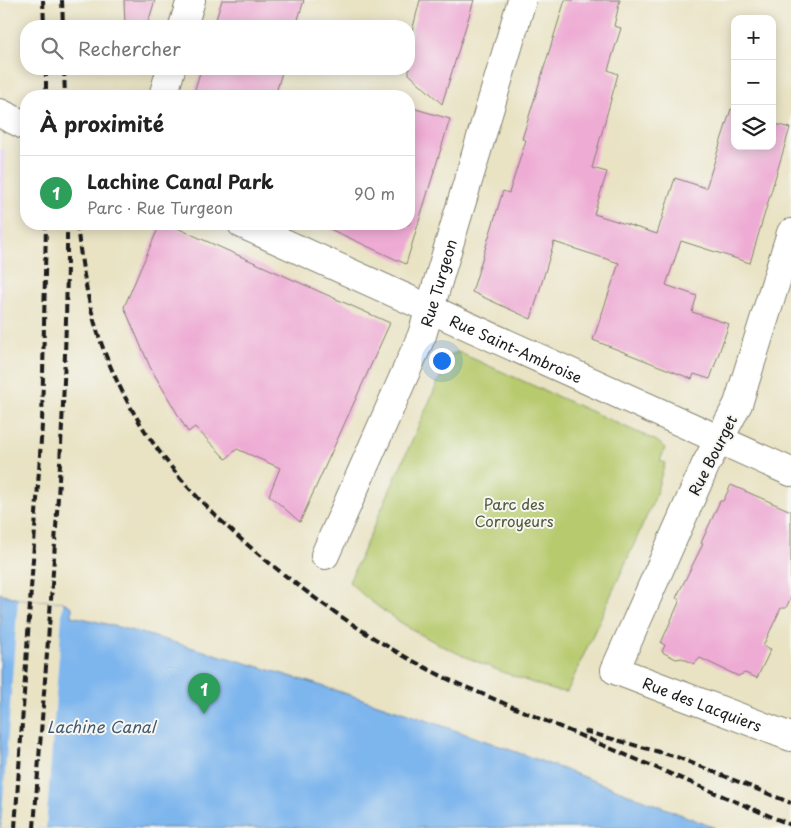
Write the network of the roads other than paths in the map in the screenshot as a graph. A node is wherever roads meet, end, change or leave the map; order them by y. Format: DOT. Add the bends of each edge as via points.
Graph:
graph roads {
  1 [pos="191,0"];
  2 [pos="522,0"];
  3 [pos="186,20"];
  4 [pos="169,75"];
  5 [pos="165,90"];
  6 [pos="0,113"];
  7 [pos="20,123"];
  8 [pos="255,230"];
  9 [pos="791,233"];
  10 [pos="429,308"];
  11 [pos="718,440"];
  12 [pos="791,472"];
  13 [pos="325,555"];
  14 [pos="614,670"];
  15 [pos="791,737"];
  1 -- 3 [label="street"];
  2 -- 10 [label="street, Rue Turgeon"];
  4 -- 5 [label="street"];
  6 -- 7 [label="street"];
  8 -- 10 [label="street, Rue Saint-Ambroise"];
  9 -- 11 [label="street, Rue Bourget" via="741,396"];
  10 -- 11 [label="street, Rue Saint-Ambroise"];
  10 -- 13 [label="street, Rue Turgeon" via="422,335"];
  11 -- 12 [label="street, Rue Saint-Ambroise"];
  11 -- 14 [label="street, Rue Bourget"];
  14 -- 15 [label="street, Rue des Lacquiers"];
}
